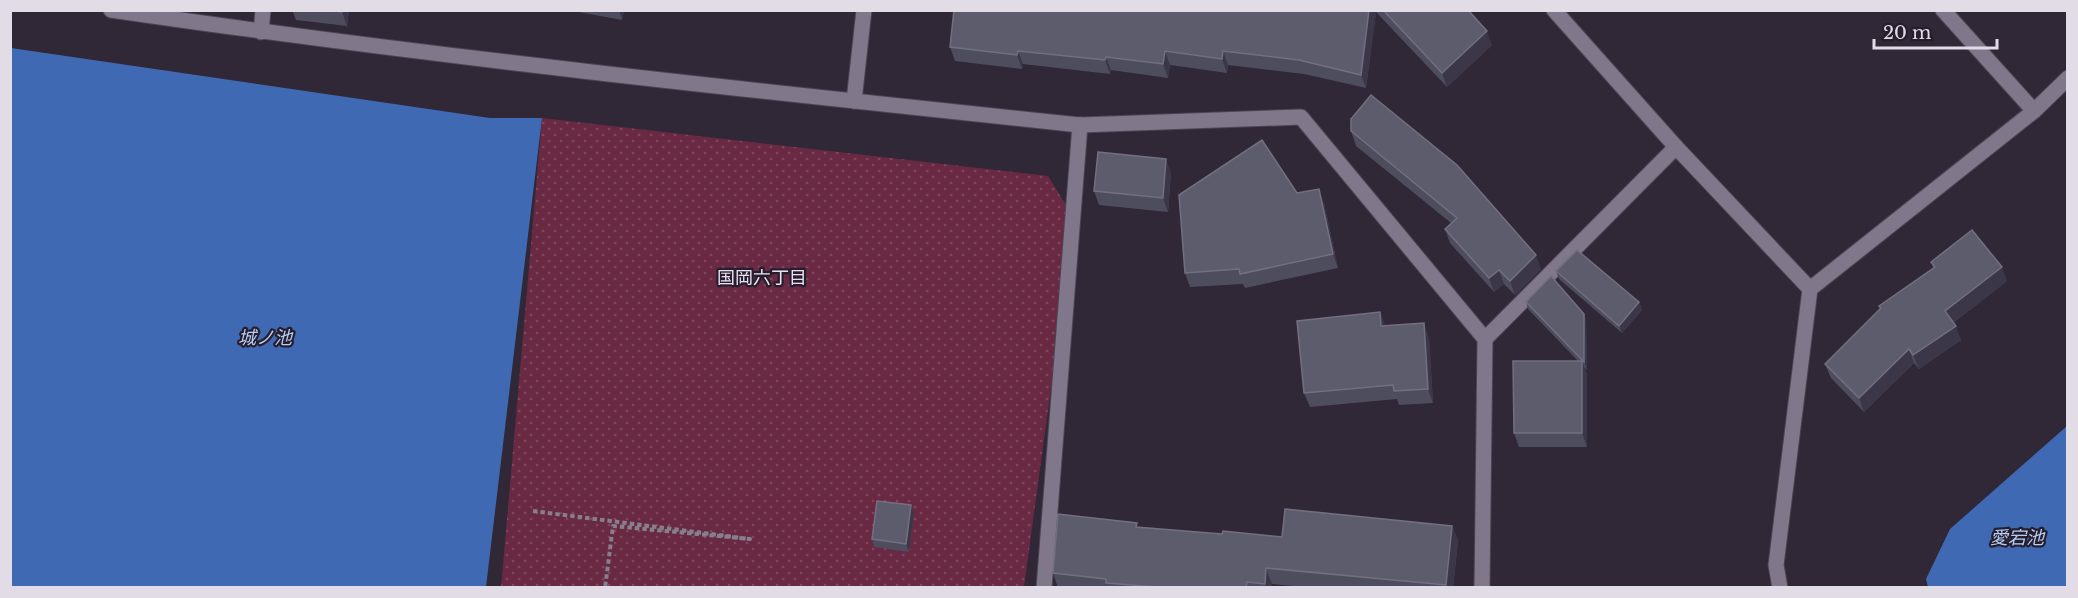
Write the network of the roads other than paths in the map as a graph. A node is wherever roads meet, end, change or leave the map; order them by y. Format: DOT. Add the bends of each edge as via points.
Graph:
graph roads {
  1 [pos="111,10"];
  2 [pos="263,10"];
  3 [pos="864,10"];
  4 [pos="1554,10"];
  5 [pos="1943,10"];
  6 [pos="261,32"];
  7 [pos="2067,78"];
  8 [pos="854,101"];
  9 [pos="2034,111"];
  10 [pos="1080,125"];
  11 [pos="1676,147"];
  12 [pos="1810,289"];
  13 [pos="1485,339"];
  14 [pos="1044,588"];
  15 [pos="1482,588"];
  16 [pos="1780,588"];
  1 -- 6 [label="street"];
  2 -- 6 [label="street"];
  3 -- 8 [label="street"];
  4 -- 11 [label="street"];
  5 -- 9 [label="street"];
  6 -- 8 [label="street"];
  7 -- 9 [label="street"];
  8 -- 10 [label="street"];
  9 -- 12 [label="street"];
  10 -- 13 [label="street" via="1301,117"];
  10 -- 14 [label="street"];
  11 -- 12 [label="street"];
  11 -- 13 [label="street"];
  12 -- 16 [label="street" via="1776,565"];
  13 -- 15 [label="street"];
}
